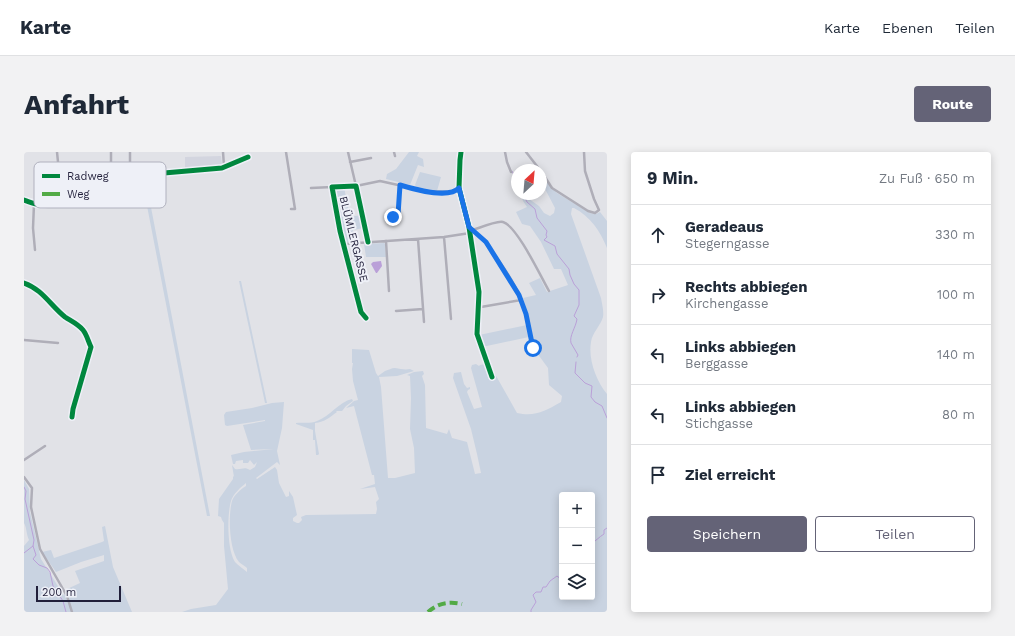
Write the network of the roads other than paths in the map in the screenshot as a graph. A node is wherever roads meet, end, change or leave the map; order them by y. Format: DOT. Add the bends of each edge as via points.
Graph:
graph roads {
  1 [pos="57,152"];
  2 [pos="223,152"];
  3 [pos="286,152"];
  4 [pos="348,152"];
  5 [pos="394,152"];
  6 [pos="461,152"];
  7 [pos="505,152"];
  8 [pos="526,152"];
  9 [pos="584,152"];
  10 [pos="395,156"];
  11 [pos="248,157"];
  12 [pos="370,158"];
  13 [pos="58,162"];
  14 [pos="350,162"];
  15 [pos="536,164"];
  16 [pos="224,166"];
  17 [pos="511,172"];
  18 [pos="166,173"];
  19 [pos="547,180"];
  20 [pos="400,185"];
  21 [pos="356,186"];
  22 [pos="332,187"];
  23 [pos="311,188"];
  24 [pos="459,188"];
  25 [pos="24,200"];
  26 [pos="34,204"];
  27 [pos="291,209"];
  28 [pos="393,217"];
  29 [pos="469,227"];
  30 [pos="473,230"];
  31 [pos="470,233"];
  32 [pos="444,237"];
  33 [pos="418,239"];
  34 [pos="386,241"];
  35 [pos="368,242"];
  36 [pos="344,244"];
  37 [pos="35,250"];
  38 [pos="24,283"];
  39 [pos="389,291"];
  40 [pos="549,291"];
  41 [pos="521,300"];
  42 [pos="478,306"];
  43 [pos="423,309"];
  44 [pos="396,311"];
  45 [pos="366,318"];
  46 [pos="451,319"];
  47 [pos="424,322"];
  48 [pos="24,340"];
  49 [pos="58,343"];
  50 [pos="533,348"];
  51 [pos="492,377"];
  52 [pos="72,417"];
  53 [pos="44,446"];
  54 [pos="24,460"];
  55 [pos="24,478"];
  56 [pos="72,612"];
  1 -- 13 [label="street"];
  2 -- 16 [label="street"];
  3 -- 27 [label="street" via="295,208"];
  4 -- 14 [label="street"];
  5 -- 10 [label="street"];
  6 -- 24 [label="street"];
  7 -- 17 [label="street"];
  8 -- 15 [label="street"];
  9 -- 19 [label="street" via="587,176 599,210 590,213 552,188"];
  11 -- 16 [label="street"];
  12 -- 14 [label="street"];
  14 -- 21 [label="street"];
  16 -- 18 [label="street"];
  20 -- 21 [label="street, BLÜMLERGASSE" via="380,181"];
  20 -- 24 [label="street, BLÜMLERGASSE" via="439,192 452,192"];
  20 -- 28 [label="street" via="398,215"];
  21 -- 22 [label="street, BLÜMLERGASSE"];
  21 -- 35 [label="street"];
  22 -- 23 [label="street"];
  22 -- 36 [label="street, BLÜMLERGASSE"];
  24 -- 29 [label="street"];
  25 -- 26 [label="street"];
  26 -- 37 [label="street"];
  29 -- 30 [label="street"];
  29 -- 31 [label="street"];
  30 -- 40 [label="street" via="499,222 505,223 518,236"];
  30 -- 41 [label="street" via="486,242"];
  31 -- 32 [label="street"];
  31 -- 42 [label="street" via="479,292"];
  32 -- 33 [label="street"];
  32 -- 46 [label="street"];
  33 -- 34 [label="street"];
  33 -- 43 [label="street"];
  34 -- 35 [label="street"];
  34 -- 39 [label="street"];
  35 -- 36 [label="street"];
  36 -- 45 [label="street, BLÜMLERGASSE" via="361,312"];
  38 -- 52 [label="street" via="43,294 64,316 80,327 91,347"];
  41 -- 42 [label="street"];
  41 -- 50 [label="street"];
  42 -- 51 [label="street" via="477,334"];
  43 -- 44 [label="street"];
  43 -- 47 [label="street"];
  48 -- 49 [label="street"];
  53 -- 54 [label="street"];
  55 -- 56 [label="street" via="32,488 31,507 40,549 67,596"];
}
